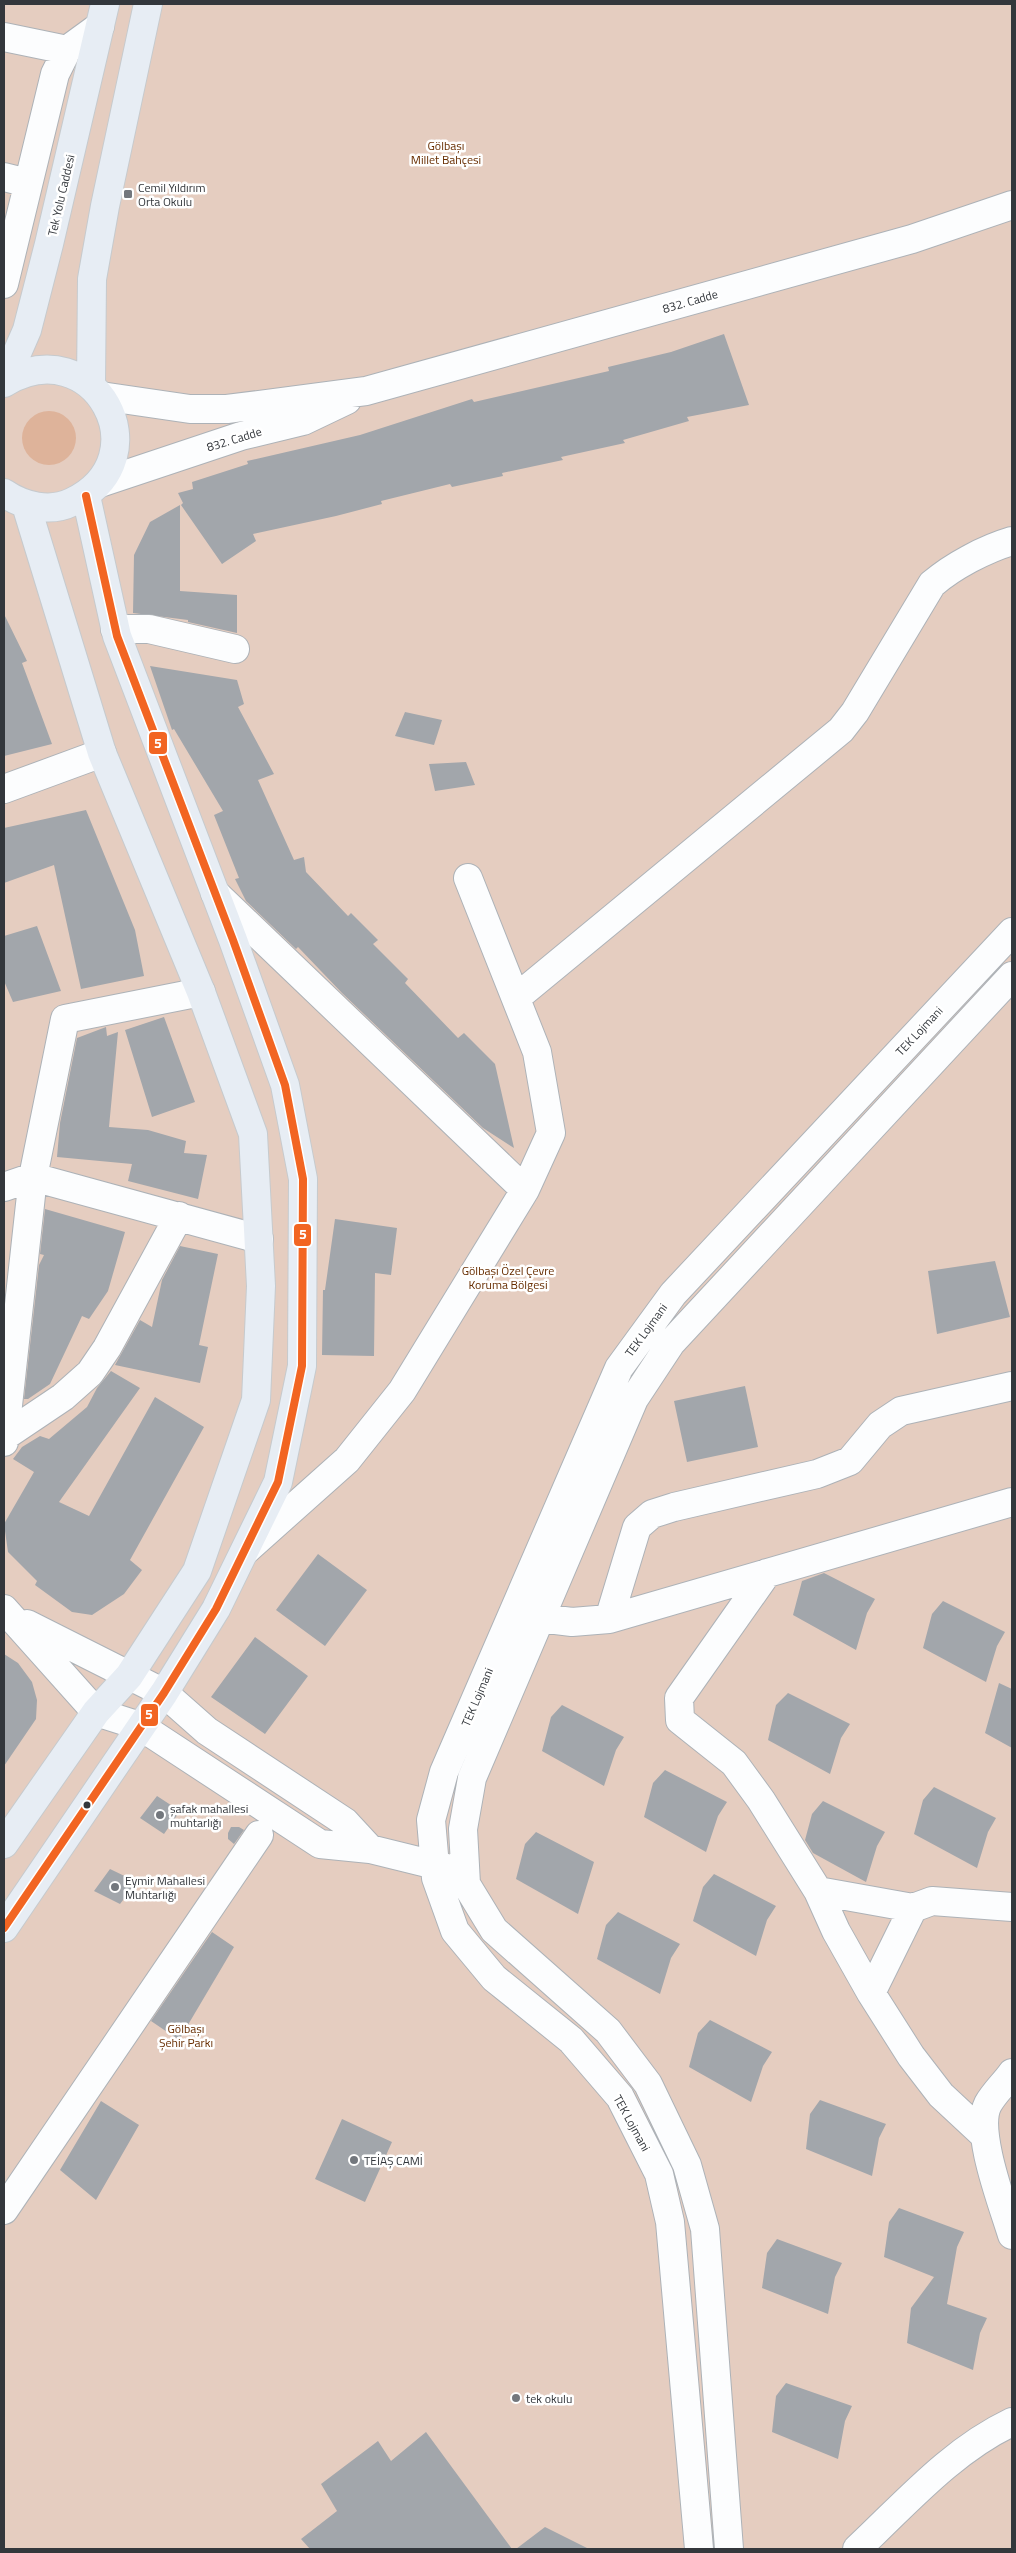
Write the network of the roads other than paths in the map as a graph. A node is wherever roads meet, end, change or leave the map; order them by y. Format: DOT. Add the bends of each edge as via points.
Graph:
graph roads {
  1 [pos="148,4"];
  2 [pos="102,15"];
  3 [pos="4,37"];
  4 [pos="67,50"];
  5 [pos="16,180"];
  6 [pos="1012,205"];
  7 [pos="9,235"];
  8 [pos="49,244"];
  9 [pos="4,284"];
  10 [pos="4,383"];
  11 [pos="96,390"];
  12 [pos="366,391"];
  13 [pos="93,490"];
  14 [pos="15,499"];
  15 [pos="1012,541"];
  16 [pos="115,629"];
  17 [pos="235,649"];
  18 [pos="102,753"];
  19 [pos="4,789"];
  20 [pos="468,878"];
  21 [pos="215,893"];
  22 [pos="1012,932"];
  23 [pos="1012,976"];
  24 [pos="201,992"];
  25 [pos="516,998"];
  26 [pos="33,1177"];
  27 [pos="4,1187"];
  28 [pos="525,1190"];
  29 [pos="179,1216"];
  30 [pos="259,1239"];
  31 [pos="1012,1386"];
  32 [pos="4,1439"];
  33 [pos="1012,1502"];
  34 [pos="245,1551"];
  35 [pos="768,1573"];
  36 [pos="8,1613"];
  37 [pos="513,1614"];
  38 [pos="540,1619"];
  39 [pos="609,1619"];
  40 [pos="129,1676"];
  41 [pos="164,1693"];
  42 [pos="96,1712"];
  43 [pos="140,1726"];
  44 [pos="259,1835"];
  45 [pos="4,1844"];
  46 [pos="370,1849"];
  47 [pos="434,1865"];
  48 [pos="466,1872"];
  49 [pos="818,1891"];
  50 [pos="1012,1907"];
  51 [pos="913,1908"];
  52 [pos="4,1928"];
  53 [pos="871,1994"];
  54 [pos="1012,2073"];
  55 [pos="985,2136"];
  56 [pos="4,2210"];
  57 [pos="1012,2235"];
  58 [pos="1012,2422"];
  59 [pos="699,2549"];
  60 [pos="730,2549"];
  61 [pos="857,2549"];
  1 -- 11 [label="main road" via="92,279"];
  2 -- 4 [label="street"];
  2 -- 8 [label="main road, Tek Yolu Caddesi"];
  3 -- 4 [label="street"];
  4 -- 5 [label="street" via="54,74"];
  5 -- 7 [label="street"];
  6 -- 12 [label="street, 832. Cadde" via="895,244"];
  7 -- 8 [label="street"];
  7 -- 9 [label="street"];
  8 -- 10 [label="main road, Tek Yolu Caddesi" via="27,330"];
  10 -- 11 [label="main road" via="38,369 57,370 75,375"];
  11 -- 12 [label="street, 832. Cadde" via="190,409 254,407 295,398"];
  11 -- 13 [label="main road" via="111,412 116,431 110,468"];
  12 -- 13 [label="street, 832. Cadde" via="303,421 241,436"];
  13 -- 14 [label="main road" via="60,506 46,508"];
  13 -- 16 [label="main road"];
  14 -- 18 [label="main road"];
  15 -- 25 [label="street" via="999,545 932,584 841,730"];
  16 -- 17 [label="street" via="149,629"];
  16 -- 21 [label="main road"];
  18 -- 19 [label="street"];
  18 -- 24 [label="main road"];
  20 -- 25 [label="street"];
  21 -- 28 [label="street"];
  21 -- 34 [label="main road" via="286,1084 303,1179 302,1366 278,1482"];
  22 -- 37 [label="street, TEK Lojmani" via="673,1294 619,1368"];
  23 -- 38 [label="street" via="670,1343 634,1398"];
  24 -- 26 [label="street" via="65,1019"];
  24 -- 30 [label="main road" via="253,1134"];
  25 -- 28 [label="street" via="537,1052 551,1133"];
  26 -- 27 [label="street"];
  26 -- 29 [label="street"];
  26 -- 32 [label="street"];
  28 -- 34 [label="street" via="402,1391 347,1460"];
  29 -- 30 [label="street"];
  29 -- 32 [label="street" via="90,1373 63,1397"];
  30 -- 40 [label="main road" via="261,1286 256,1400 197,1570"];
  31 -- 39 [label="street" via="901,1411 880,1425 850,1461 817,1474 652,1514 637,1527"];
  33 -- 35 [label="street"];
  34 -- 41 [label="main road" via="216,1609"];
  35 -- 39 [label="street"];
  35 -- 49 [label="street" via="678,1698 680,1720 734,1764 761,1800"];
  36 -- 40 [label="street"];
  36 -- 42 [label="street"];
  37 -- 38 [label="street"];
  37 -- 47 [label="street, TEK Lojmani" via="444,1772 431,1820"];
  38 -- 39 [label="street" via="572,1622"];
  38 -- 48 [label="street" via="472,1778 463,1829"];
  40 -- 41 [label="street"];
  40 -- 42 [label="main road"];
  41 -- 43 [label="main road"];
  41 -- 46 [label="street" via="207,1731 345,1822"];
  42 -- 43 [label="street"];
  42 -- 45 [label="main road"];
  43 -- 46 [label="street" via="320,1844"];
  43 -- 52 [label="main road"];
  44 -- 56 [label="street"];
  46 -- 47 [label="street"];
  47 -- 48 [label="street"];
  47 -- 59 [label="street, TEK Lojmani" via="455,1931 494,1978 572,2040 590,2061 620,2097 659,2174 670,2222"];
  48 -- 60 [label="street" via="466,1884 494,1930 608,2031 648,2084 687,2165 705,2229"];
  49 -- 51 [label="street"];
  49 -- 53 [label="street"];
  50 -- 51 [label="street" via="932,1901"];
  51 -- 53 [label="street"];
  53 -- 55 [label="street" via="941,2095"];
  54 -- 55 [label="street" via="988,2105"];
  55 -- 57 [label="street"];
  58 -- 61 [label="street" via="952,2458"];
}
